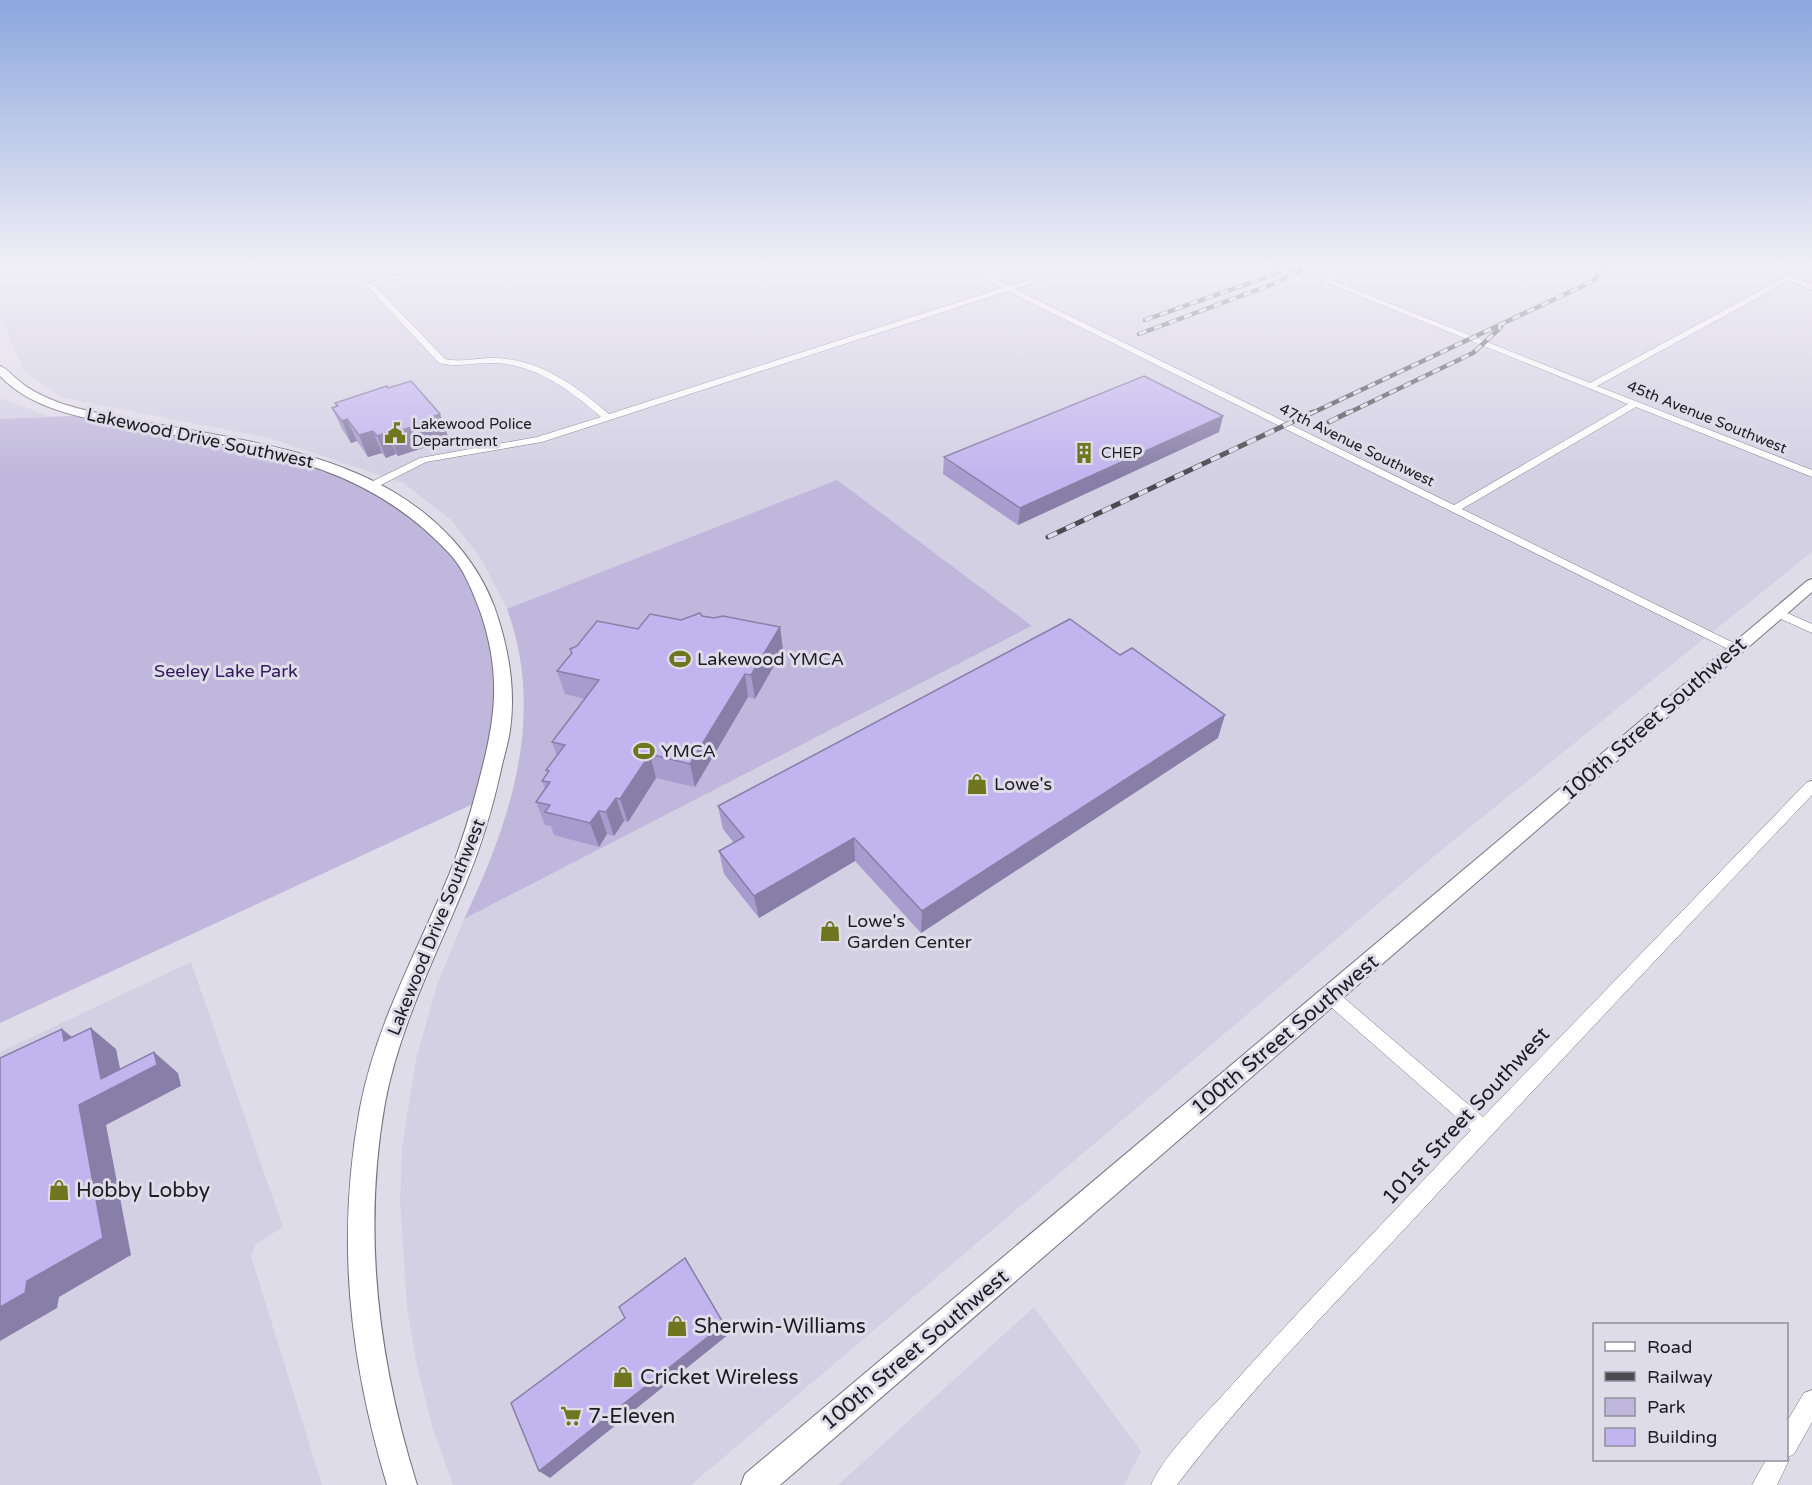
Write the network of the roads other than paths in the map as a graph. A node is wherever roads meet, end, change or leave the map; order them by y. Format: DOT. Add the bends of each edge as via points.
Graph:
graph roads {
  1 [pos="419,336"];
  2 [pos="861,336"];
  3 [pos="1103,336"];
  4 [pos="1468,336"];
  5 [pos="1681,336"];
  6 [pos="0,369"];
  7 [pos="1592,385"];
  8 [pos="1636,403"];
  9 [pos="608,418"];
  10 [pos="1812,474"];
  11 [pos="373,486"];
  12 [pos="1453,510"];
  13 [pos="1812,584"];
  14 [pos="1778,613"];
  15 [pos="1812,629"];
  16 [pos="1736,649"];
  17 [pos="1812,786"];
  18 [pos="1330,996"];
  19 [pos="1484,1129"];
  20 [pos="1812,1401"];
  21 [pos="1788,1443"];
  22 [pos="1777,1461"];
  23 [pos="1172,1481"];
  24 [pos="402,1485"];
  25 [pos="756,1485"];
  26 [pos="1764,1485"];
  1 -- 9 [label="street" via="442,361 501,360 534,369 570,387"];
  2 -- 9 [label="street"];
  3 -- 12 [label="street, 47th Avenue Southwest"];
  4 -- 7 [label="street, 45th Avenue Southwest"];
  5 -- 7 [label="street"];
  6 -- 11 [label="main road, Lakewood Drive Southwest" via="19,387 58,406 286,454"];
  7 -- 8 [label="street, 45th Avenue Southwest"];
  8 -- 10 [label="street, 45th Avenue Southwest"];
  8 -- 12 [label="street"];
  9 -- 11 [label="street" via="539,440 434,457"];
  11 -- 24 [label="main road, Lakewood Drive Southwest" via="421,517 467,565 498,642 502,686 500,738 486,798 464,864 395,1024 366,1148 360,1241 367,1341 378,1404"];
  12 -- 16 [label="street, 47th Avenue Southwest"];
  13 -- 14 [label="main road, 100th Street Southwest"];
  14 -- 15 [label="street"];
  14 -- 16 [label="main road, 100th Street Southwest"];
  16 -- 18 [label="main road, 100th Street Southwest"];
  17 -- 19 [label="street, 101st Street Southwest"];
  18 -- 19 [label="street"];
  18 -- 25 [label="main road, 100th Street Southwest"];
  19 -- 23 [label="street, 101st Street Southwest" via="1243,1388"];
  20 -- 21 [label="street"];
  22 -- 26 [label="street"];
}
